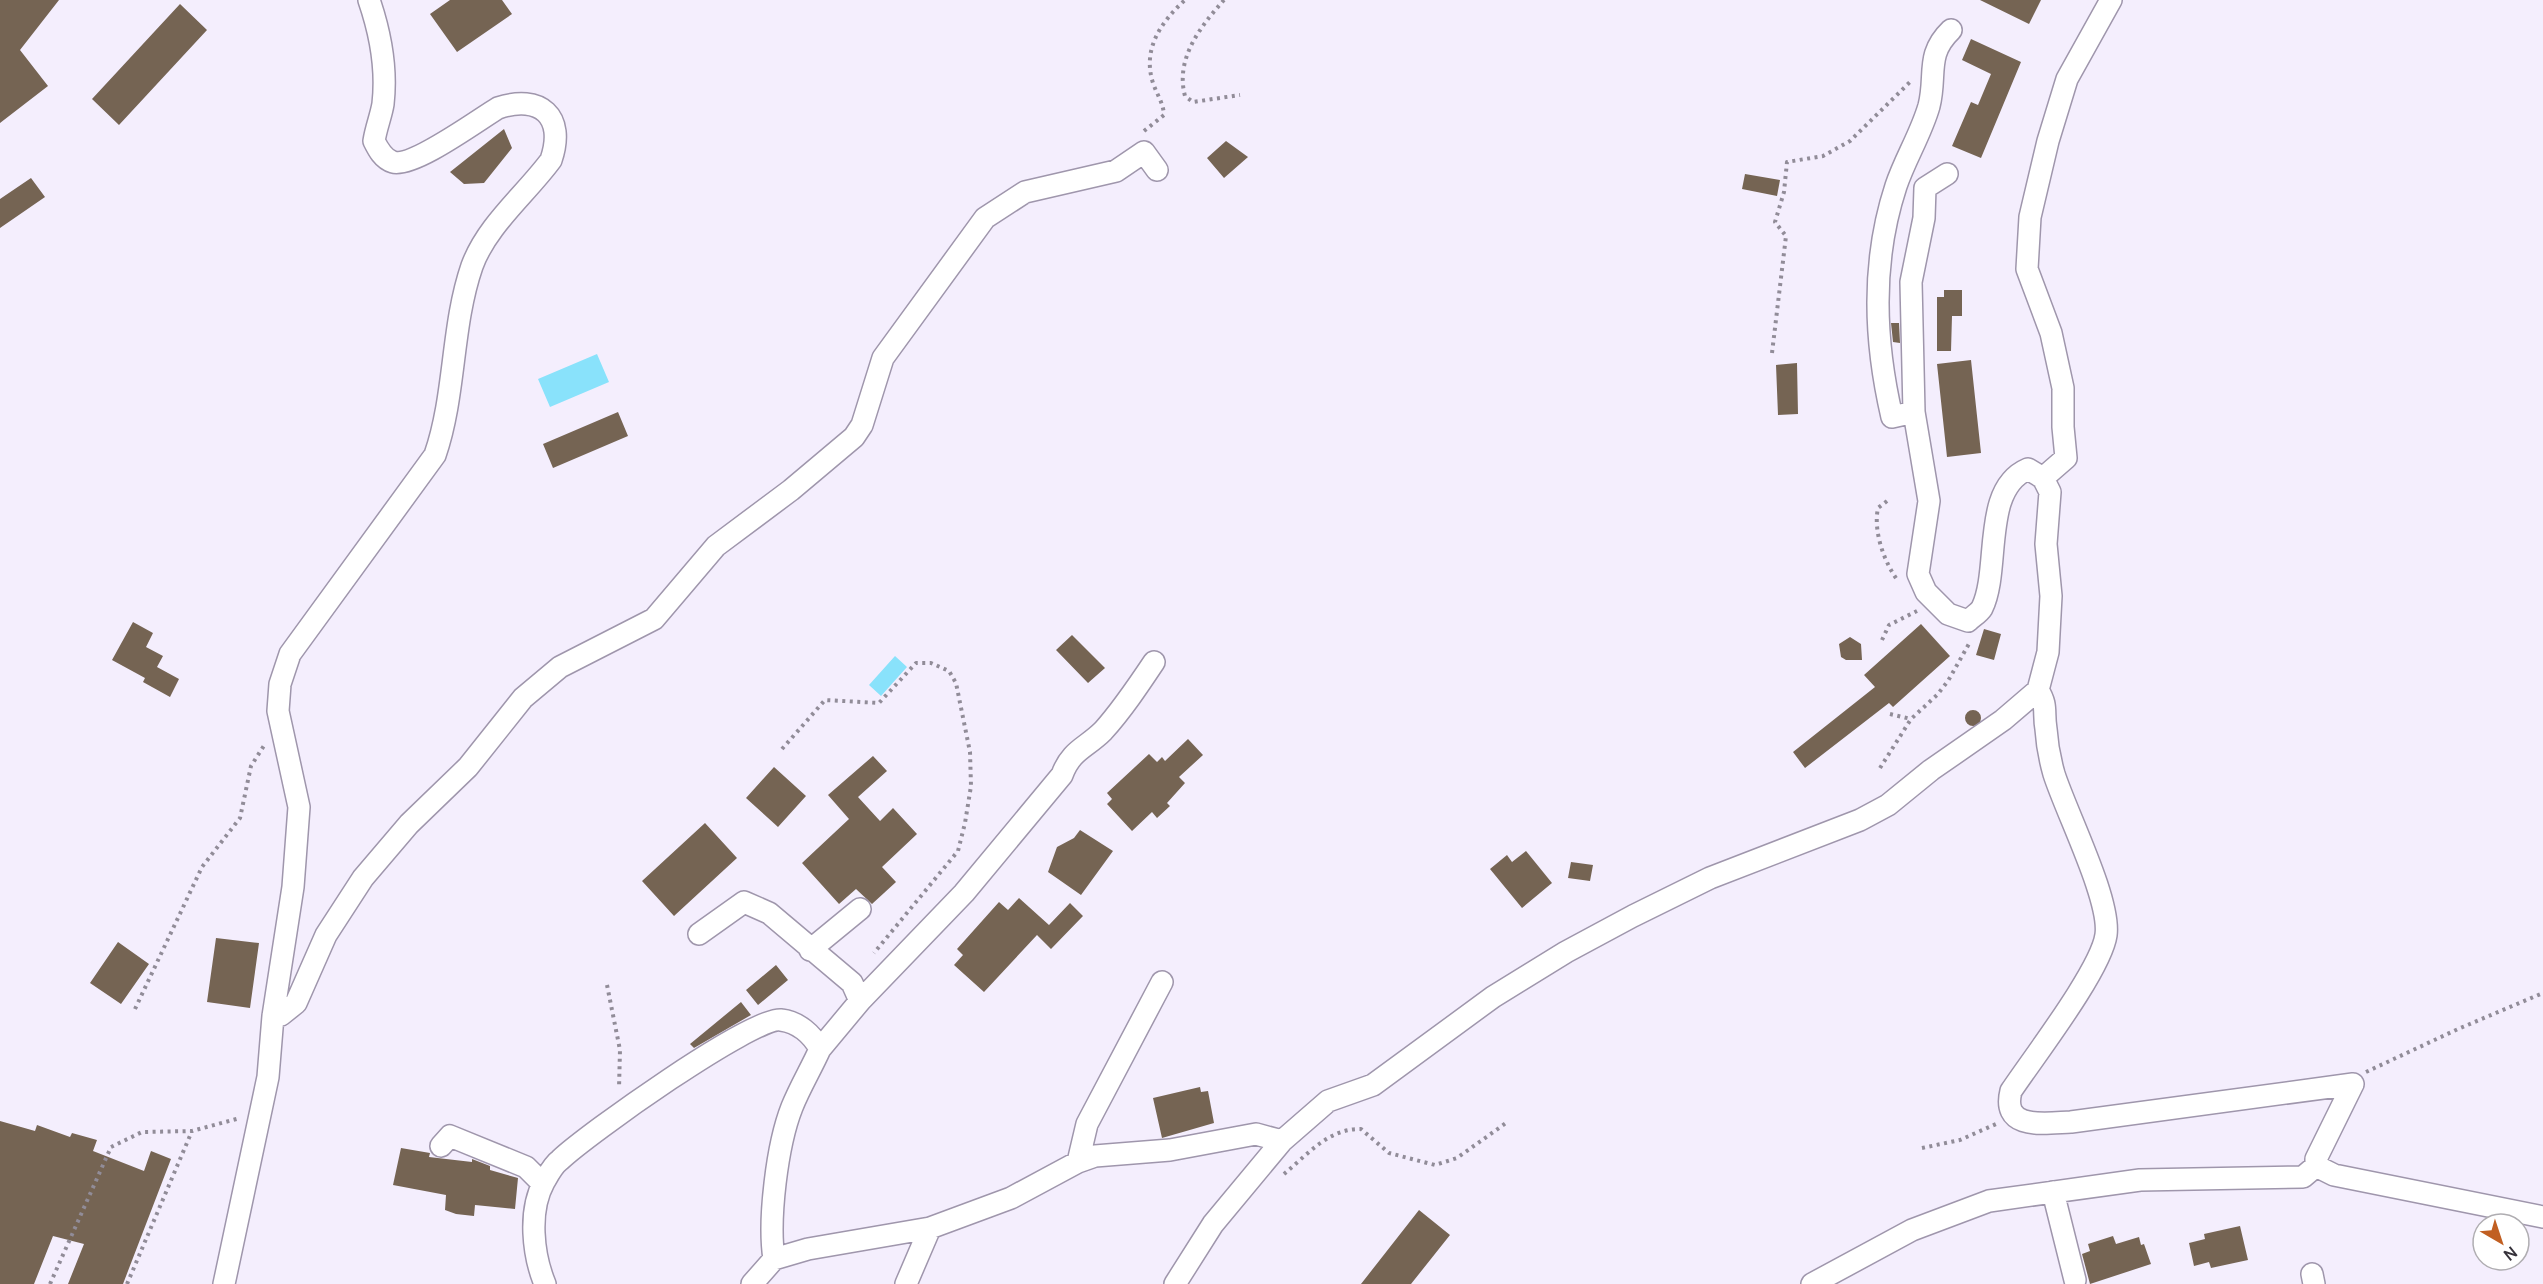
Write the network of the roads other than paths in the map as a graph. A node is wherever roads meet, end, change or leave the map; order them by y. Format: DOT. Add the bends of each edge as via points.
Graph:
graph roads {
  1 [pos="369,0"];
  2 [pos="2111,0"];
  3 [pos="1951,30"];
  4 [pos="1157,170"];
  5 [pos="1947,174"];
  6 [pos="1914,412"];
  7 [pos="2043,478"];
  8 [pos="1154,662"];
  9 [pos="2038,690"];
  10 [pos="860,909"];
  11 [pos="699,934"];
  12 [pos="810,950"];
  13 [pos="1162,982"];
  14 [pos="860,1001"];
  15 [pos="273,1016"];
  16 [pos="820,1048"];
  17 [pos="1282,1141"];
  18 [pos="441,1146"];
  19 [pos="1078,1162"];
  20 [pos="2316,1166"];
  21 [pos="543,1184"];
  22 [pos="2053,1192"];
  23 [pos="2543,1217"];
  24 [pos="930,1228"];
  25 [pos="774,1259"];
  26 [pos="2075,1280"];
  27 [pos="224,1284"];
  28 [pos="545,1284"];
  29 [pos="752,1284"];
  30 [pos="906,1284"];
  31 [pos="1176,1284"];
  32 [pos="1812,1284"];
  1 -- 15 [label="street" via="379,37 383,81 383,103 374,141 385,157 393,162 413,159 498,108 528,103 552,118 557,132 556,147 551,160 497,225 472,266 445,427 435,455 290,654 280,684 278,711 299,807 293,887"];
  2 -- 7 [label="street" via="2067,80 2030,217 2027,269 2051,333 2063,388 2066,458"];
  3 -- 6 [label="street" via="1939,41 1933,55 1929,105 1889,206 1877,273 1881,369 1892,417"];
  4 -- 15 [label="street" via="1144,152 1130,164 1107,174 1025,192 985,218 883,358 862,425 854,437 716,546 654,618 560,668 523,698 468,767 409,824 363,878 326,935 296,1003 281,1015"];
  5 -- 6 [label="street" via="1925,188 1924,218 1911,282"];
  6 -- 7 [label="street" via="1929,501 1918,574 1925,594 1948,614 1968,621 1981,609 1991,569 1998,507 2016,475 2028,470"];
  7 -- 9 [label="street" via="2050,492 2046,544 2051,596 2048,652"];
  8 -- 14 [label="street" via="1101,733 1068,759 1062,775 964,893"];
  9 -- 17 [label="street" via="1888,805 1860,820 1710,878 1566,952 1493,997 1373,1085 1328,1101"];
  9 -- 20 [label="street" via="2046,703 2045,727 2054,772 2099,893 2106,934 2100,954 2080,988 2011,1091 2007,1104 2013,1115 2024,1121 2071,1122 2353,1084"];
  10 -- 12 [label="street"];
  11 -- 12 [label="street" via="744,902 769,913"];
  12 -- 14 [label="street" via="852,983"];
  13 -- 19 [label="street" via="1087,1124"];
  14 -- 16 [label="street"];
  15 -- 27 [label="street" via="268,1077"];
  16 -- 21 [label="street" via="802,1028 780,1020 761,1024 617,1116 557,1162"];
  16 -- 25 [label="street" via="791,1109 781,1153 772,1204"];
  17 -- 19 [label="street" via="1256,1134 1170,1150 1095,1156"];
  17 -- 31 [label="street" via="1213,1224"];
  18 -- 21 [label="street" via="450,1136 526,1167"];
  19 -- 24 [label="street" via="1011,1198"];
  20 -- 22 [label="street" via="2303,1177 2139,1180"];
  20 -- 23 [label="street" via="2334,1175"];
  21 -- 28 [label="street" via="535,1218 535,1249"];
  22 -- 26 [label="street"];
  22 -- 32 [label="street" via="1989,1201 1912,1230"];
  24 -- 25 [label="street" via="808,1249"];
  24 -- 30 [label="street"];
  25 -- 29 [label="street"];
}
